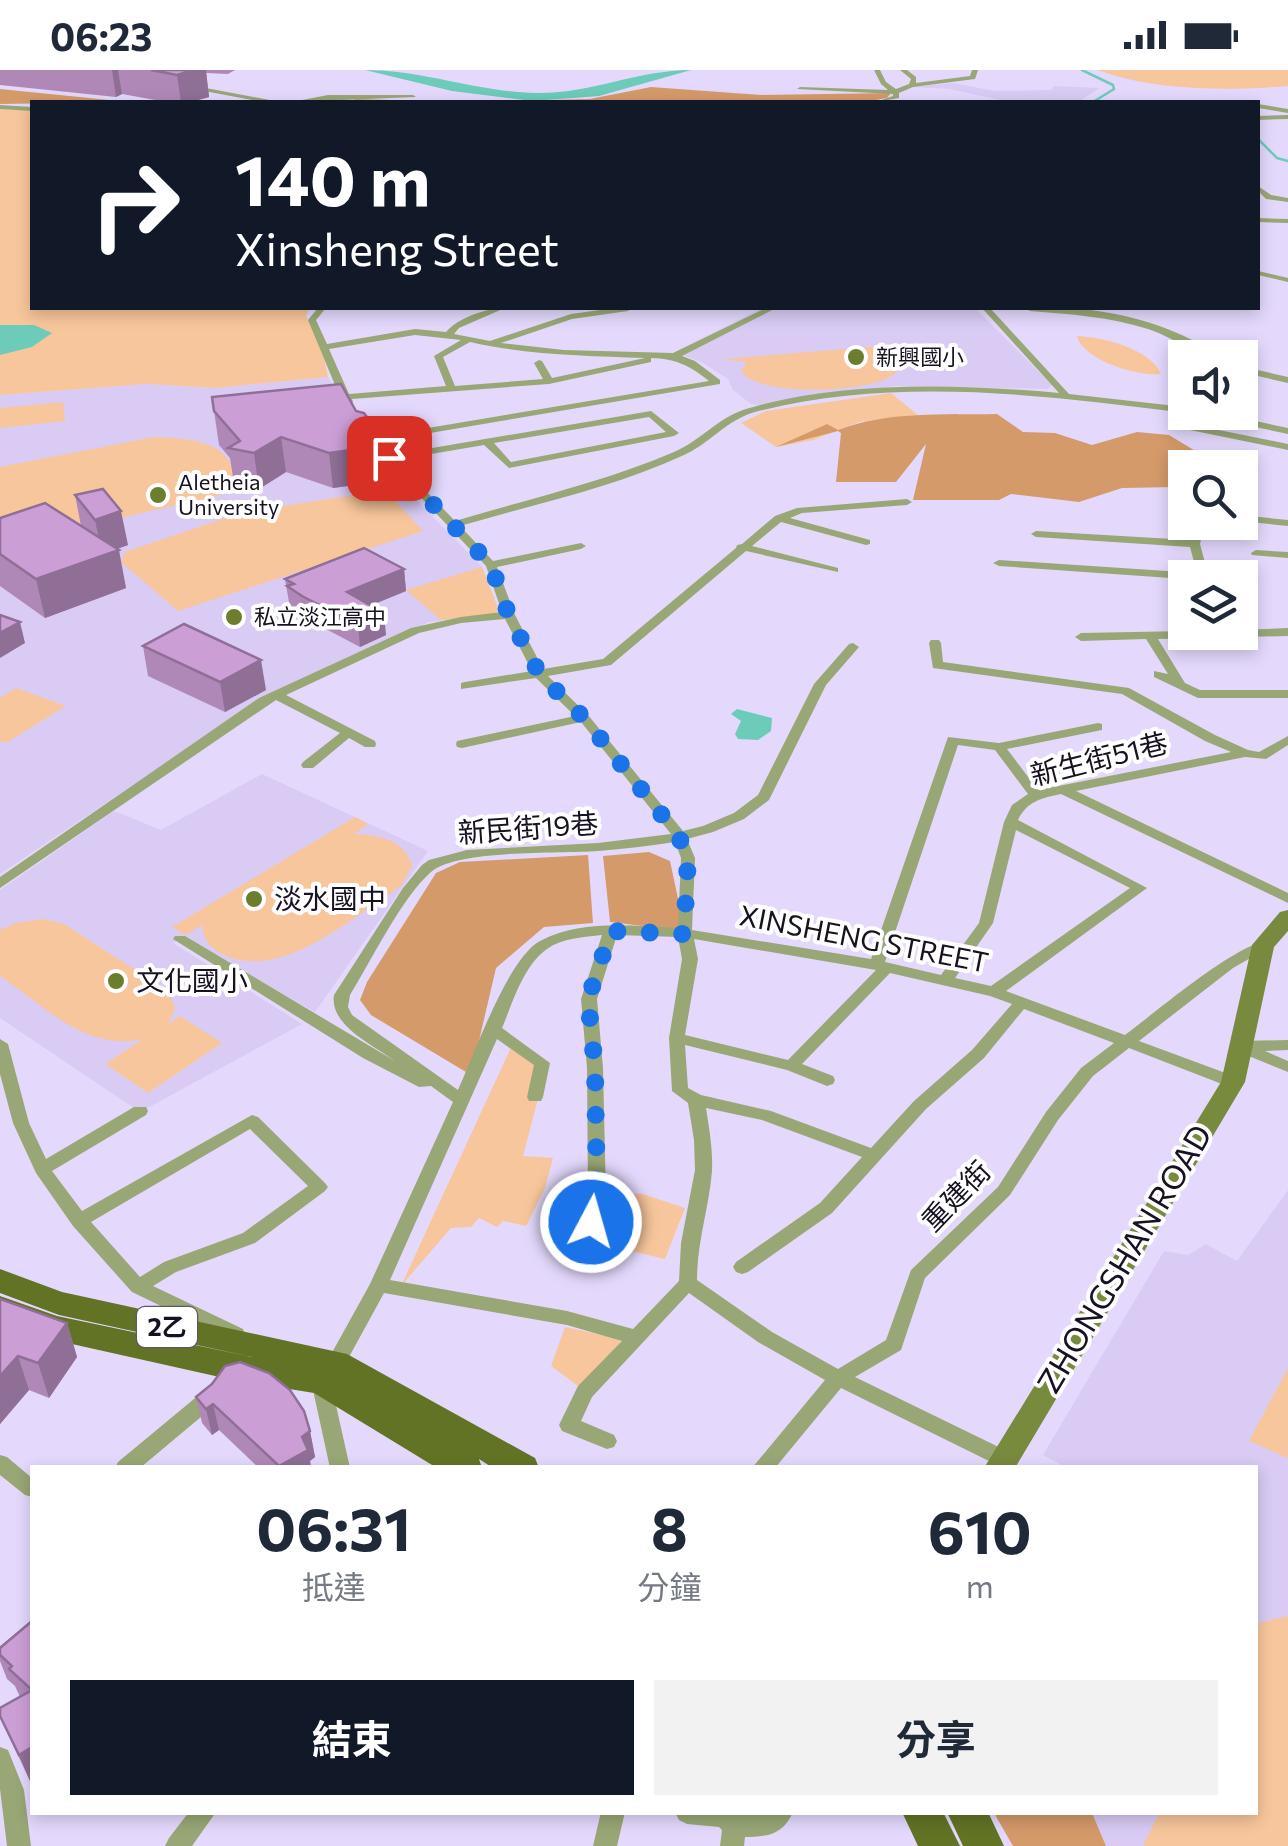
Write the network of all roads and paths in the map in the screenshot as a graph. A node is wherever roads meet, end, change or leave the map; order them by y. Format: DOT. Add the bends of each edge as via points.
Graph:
graph roads {
  1 [pos="557,70"];
  2 [pos="877,70"];
  3 [pos="903,70"];
  4 [pos="975,70"];
  5 [pos="575,72"];
  6 [pos="912,85"];
  7 [pos="183,86"];
  8 [pos="800,90"];
  9 [pos="895,92"];
  10 [pos="413,97"];
  11 [pos="259,100"];
  12 [pos="308,100"];
  13 [pos="886,100"];
  14 [pos="0,107"];
  15 [pos="1260,107"];
  16 [pos="30,109"];
  17 [pos="1288,114"];
  18 [pos="1260,118"];
  19 [pos="1260,190"];
  20 [pos="1288,200"];
  21 [pos="1260,220"];
  22 [pos="1288,221"];
  23 [pos="1260,273"];
  24 [pos="1288,280"];
  25 [pos="320,310"];
  26 [pos="496,310"];
  27 [pos="615,310"];
  28 [pos="768,310"];
  29 [pos="988,310"];
  30 [pos="1046,310"];
  31 [pos="448,336"];
  32 [pos="466,340"];
  33 [pos="1189,340"];
  34 [pos="490,344"];
  35 [pos="325,347"];
  36 [pos="674,356"];
  37 [pos="648,360"];
  38 [pos="538,363"];
  39 [pos="1258,374"];
  40 [pos="1288,380"];
  41 [pos="549,381"];
  42 [pos="498,385"];
  43 [pos="451,388"];
  44 [pos="1065,394"];
  45 [pos="346,398"];
  46 [pos="510,400"];
  47 [pos="1168,409"];
  48 [pos="353,410"];
  49 [pos="1258,424"];
  50 [pos="1203,430"];
  51 [pos="1288,430"];
  52 [pos="487,442"];
  53 [pos="1288,447"];
  54 [pos="389,458"];
  55 [pos="906,502"];
  56 [pos="779,518"];
  57 [pos="1258,520"];
  58 [pos="1288,523"];
  59 [pos="455,524"];
  60 [pos="1036,534"];
  61 [pos="1195,540"];
  62 [pos="866,542"];
  63 [pos="1194,544"];
  64 [pos="581,546"];
  65 [pos="741,547"];
  66 [pos="1256,553"];
  67 [pos="1288,554"];
  68 [pos="1199,560"];
  69 [pos="1000,562"];
  70 [pos="491,565"];
  71 [pos="834,570"];
  72 [pos="1168,574"];
  73 [pos="509,616"];
  74 [pos="1288,632"];
  75 [pos="1258,633"];
  76 [pos="1168,635"];
  77 [pos="1150,636"];
  78 [pos="1080,637"];
  79 [pos="935,643"];
  80 [pos="853,647"];
  81 [pos="1158,674"];
  82 [pos="540,675"];
  83 [pos="1181,685"];
  84 [pos="465,686"];
  85 [pos="1288,694"];
  86 [pos="277,695"];
  87 [pos="584,718"];
  88 [pos="1098,727"];
  89 [pos="349,732"];
  90 [pos="1288,740"];
  91 [pos="370,744"];
  92 [pos="462,744"];
  93 [pos="999,746"];
  94 [pos="1245,752"];
  95 [pos="308,765"];
  96 [pos="1062,788"];
  97 [pos="1034,795"];
  98 [pos="1011,822"];
  99 [pos="678,835"];
  100 [pos="0,884"];
  101 [pos="1288,899"];
  102 [pos="1288,917"];
  103 [pos="611,931"];
  104 [pos="684,934"];
  105 [pos="180,939"];
  106 [pos="1263,945"];
  107 [pos="882,966"];
  108 [pos="946,979"];
  109 [pos="994,992"];
  110 [pos="1021,1003"];
  111 [pos="493,1029"];
  112 [pos="677,1038"];
  113 [pos="1130,1041"];
  114 [pos="0,1044"];
  115 [pos="1288,1045"];
  116 [pos="1240,1046"];
  117 [pos="791,1066"];
  118 [pos="1288,1067"];
  119 [pos="827,1080"];
  120 [pos="1232,1082"];
  121 [pos="535,1097"];
  122 [pos="460,1099"];
  123 [pos="696,1100"];
  124 [pos="140,1111"];
  125 [pos="874,1155"];
  126 [pos="42,1169"];
  127 [pos="79,1222"];
  128 [pos="591,1222"];
  129 [pos="742,1268"];
  130 [pos="0,1281"];
  131 [pos="688,1283"];
  132 [pos="378,1285"];
  133 [pos="138,1286"];
  134 [pos="0,1308"];
  135 [pos="636,1338"];
  136 [pos="266,1349"];
  137 [pos="233,1367"];
  138 [pos="329,1372"];
  139 [pos="838,1378"];
  140 [pos="606,1441"];
  141 [pos="0,1463"];
  142 [pos="1002,1463"];
  143 [pos="129,1465"];
  144 [pos="340,1465"];
  145 [pos="462,1465"];
  146 [pos="517,1465"];
  147 [pos="765,1465"];
  148 [pos="30,1486"];
  149 [pos="0,1758"];
  150 [pos="202,1815"];
  151 [pos="612,1815"];
  152 [pos="714,1815"];
  153 [pos="778,1815"];
  154 [pos="923,1815"];
  155 [pos="968,1815"];
  156 [pos="733,1836"];
  157 [pos="19,1846"];
  158 [pos="177,1846"];
  159 [pos="604,1846"];
  160 [pos="940,1846"];
  161 [pos="984,1846"];
  1 -- 5 [label="street"];
  2 -- 9 [label="street"];
  3 -- 6 [label="street" via="914,78"];
  4 -- 6 [label="street" via="973,78"];
  6 -- 9 [label="street"];
  7 -- 11 [label="street"];
  8 -- 9 [label="street"];
  9 -- 13 [label="street" via="897,97"];
  10 -- 12 [label="street"];
  14 -- 16 [label="street"];
  15 -- 17 [label="street"];
  17 -- 18 [label="street"];
  19 -- 20 [label="street"];
  21 -- 22 [label="street"];
  23 -- 24 [label="street"];
  25 -- 35 [label="street" via="312,320"];
  26 -- 31 [label="street"];
  27 -- 34 [label="street"];
  28 -- 36 [label="street"];
  29 -- 44 [label="street"];
  30 -- 33 [label="street" via="1143,322"];
  31 -- 32 [label="street"];
  31 -- 35 [label="street" via="415,332"];
  32 -- 34 [label="street"];
  32 -- 43 [label="street" via="438,356"];
  34 -- 36 [label="street"];
  35 -- 45 [label="street"];
  36 -- 54 [label="street" via="717,382 368,435"];
  37 -- 41 [label="street"];
  38 -- 41 [label="street"];
  39 -- 40 [label="street"];
  41 -- 42 [label="street"];
  42 -- 43 [label="street"];
  42 -- 46 [label="street"];
  43 -- 45 [label="street"];
  44 -- 47 [label="street"];
  44 -- 59 [label="street" via="928,388 748,411 677,455"];
  45 -- 48 [label="street"];
  49 -- 51 [label="street"];
  50 -- 53 [label="street"];
  52 -- 52 [label="street" via="650,414 674,433 509,465"];
  52 -- 54 [label="street"];
  54 -- 59 [label="street"];
  55 -- 56 [label="street" via="802,510"];
  56 -- 62 [label="street"];
  56 -- 65 [label="street"];
  57 -- 58 [label="street"];
  59 -- 70 [label="street"];
  60 -- 63 [label="street"];
  61 -- 63 [label="street"];
  63 -- 68 [label="street"];
  64 -- 70 [label="street"];
  65 -- 71 [label="street"];
  65 -- 82 [label="street" via="607,662"];
  66 -- 67 [label="street"];
  69 -- 72 [label="street"];
  70 -- 73 [label="street"];
  73 -- 82 [label="street"];
  73 -- 86 [label="street" via="415,630"];
  74 -- 75 [label="street"];
  76 -- 77 [label="street"];
  77 -- 78 [label="street"];
  77 -- 83 [label="street"];
  79 -- 94 [label="street" via="938,665 1126,691"];
  80 -- 99 [label="street, 新民街19巷" via="803,712 764,797 728,824"];
  81 -- 83 [label="street"];
  82 -- 84 [label="street"];
  82 -- 87 [label="street"];
  83 -- 85 [label="street" via="1198,694"];
  86 -- 89 [label="street"];
  86 -- 100 [label="street"];
  87 -- 92 [label="street"];
  87 -- 99 [label="street"];
  88 -- 93 [label="street"];
  89 -- 91 [label="street"];
  89 -- 95 [label="street"];
  90 -- 94 [label="street, 新生街51巷" via="1261,756"];
  93 -- 97 [label="street"];
  93 -- 107 [label="street" via="953,740"];
  94 -- 96 [label="street, 新生街51巷"];
  96 -- 97 [label="street, 新生街51巷"];
  96 -- 101 [label="street"];
  97 -- 98 [label="street, 新生街51巷" via="1016,808"];
  98 -- 108 [label="street, 新生街51巷" via="986,923"];
  98 -- 109 [label="street" via="1140,888"];
  99 -- 104 [label="street" via="688,858"];
  99 -- 122 [label="street, 新民街19巷" via="595,849 451,857 426,869 340,1007 346,1018"];
  102 -- 106 [label="main road"];
  103 -- 104 [label="street, XINSHENG STREET"];
  103 -- 111 [label="street, XINSHENG STREET" via="568,935 541,946 520,970"];
  103 -- 128 [label="street" via="588,999 597,1198"];
  104 -- 107 [label="street, XINSHENG STREET"];
  104 -- 112 [label="street" via="690,959"];
  105 -- 122 [label="street" via="368,1054"];
  106 -- 113 [label="street, 重建街"];
  106 -- 116 [label="main road, ZHONGSHAN ROAD"];
  107 -- 108 [label="street, XINSHENG STREET"];
  107 -- 117 [label="street"];
  108 -- 109 [label="street, XINSHENG STREET"];
  109 -- 110 [label="street, XINSHENG STREET"];
  110 -- 113 [label="street, XINSHENG STREET"];
  110 -- 125 [label="street"];
  111 -- 121 [label="street" via="542,1063"];
  111 -- 122 [label="street, XINSHENG STREET"];
  112 -- 117 [label="street"];
  112 -- 123 [label="street" via="680,1091"];
  113 -- 120 [label="street, XINSHENG STREET"];
  113 -- 139 [label="street, 重建街" via="1086,1072 1004,1191 917,1275 894,1345"];
  114 -- 126 [label="street" via="20,1123"];
  115 -- 116 [label="street"];
  116 -- 118 [label="street"];
  116 -- 120 [label="main road, ZHONGSHAN ROAD"];
  117 -- 119 [label="street"];
  120 -- 142 [label="main road, ZHONGSHAN ROAD"];
  122 -- 132 [label="street, XINSHENG STREET"];
  123 -- 125 [label="street" via="764,1115"];
  123 -- 131 [label="street" via="704,1138"];
  124 -- 126 [label="street"];
  125 -- 129 [label="street" via="826,1208"];
  126 -- 127 [label="street"];
  127 -- 133 [label="street"];
  127 -- 133 [label="street" via="252,1121 319,1187 248,1238"];
  130 -- 136 [label="main road, 2乙" via="59,1304"];
  131 -- 135 [label="street"];
  131 -- 139 [label="street"];
  132 -- 135 [label="street" via="567,1318"];
  132 -- 138 [label="street, XINSHENG STREET"];
  133 -- 136 [label="street"];
  134 -- 137 [label="main road, 2乙" via="54,1328"];
  135 -- 140 [label="street" via="586,1392 569,1425"];
  136 -- 138 [label="main road, 2乙"];
  137 -- 138 [label="main road, 2乙"];
  137 -- 143 [label="street" via="209,1400"];
  138 -- 144 [label="street"];
  138 -- 145 [label="main road, 2乙"];
  138 -- 146 [label="main road, 2乙"];
  139 -- 142 [label="street"];
  139 -- 147 [label="street, 重建街"];
  141 -- 148 [label="street"];
  149 -- 157 [label="street"];
  150 -- 158 [label="street"];
  151 -- 159 [label="street"];
  152 -- 156 [label="street" via="723,1816"];
  153 -- 156 [label="street" via="768,1826"];
  154 -- 160 [label="main road"];
  155 -- 161 [label="main road"];
}
